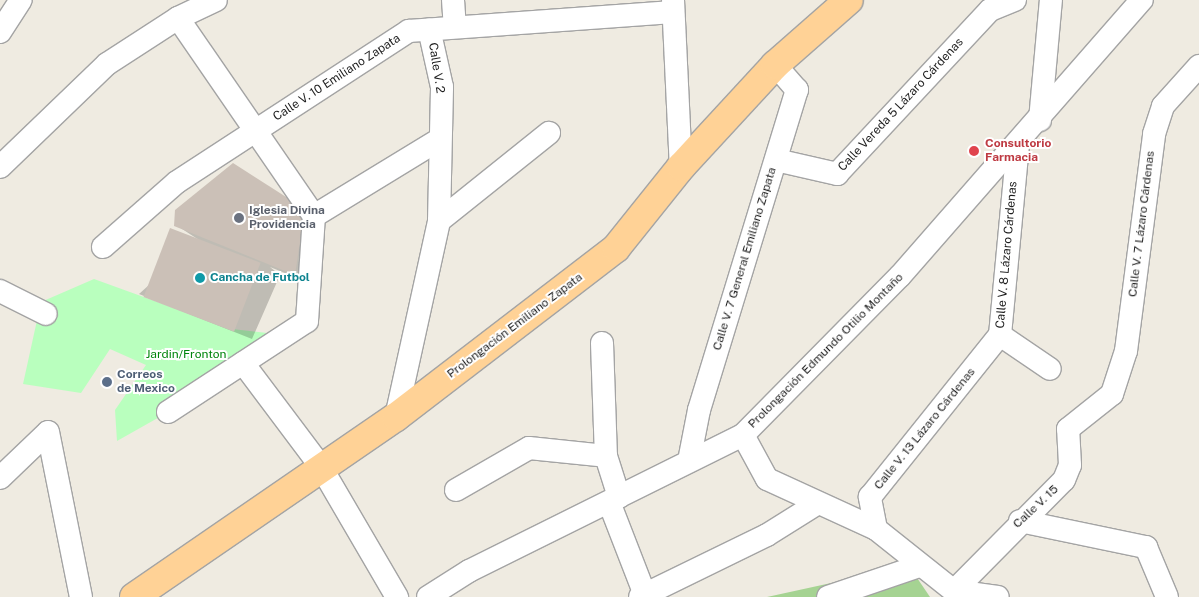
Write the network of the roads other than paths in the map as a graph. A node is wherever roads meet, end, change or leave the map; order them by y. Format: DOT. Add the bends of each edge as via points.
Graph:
graph roads {
  1 [pos="21,0"];
  2 [pos="216,0"];
  3 [pos="452,0"];
  4 [pos="849,0"];
  5 [pos="1015,0"];
  6 [pos="1051,0"];
  7 [pos="1142,0"];
  8 [pos="672,6"];
  9 [pos="551,10"];
  10 [pos="178,18"];
  11 [pos="455,27"];
  12 [pos="429,29"];
  13 [pos="0,32"];
  14 [pos="775,64"];
  15 [pos="1199,66"];
  16 [pos="1040,120"];
  17 [pos="255,131"];
  18 [pos="549,133"];
  19 [pos="440,139"];
  20 [pos="1018,144"];
  21 [pos="776,160"];
  22 [pos="0,167"];
  23 [pos="681,167"];
  24 [pos="314,216"];
  25 [pos="439,221"];
  26 [pos="103,248"];
  27 [pos="0,290"];
  28 [pos="46,314"];
  29 [pos="1000,336"];
  30 [pos="602,343"];
  31 [pos="243,363"];
  32 [pos="1050,369"];
  33 [pos="1112,394"];
  34 [pos="168,412"];
  35 [pos="396,418"];
  36 [pos="743,435"];
  37 [pos="606,456"];
  38 [pos="689,461"];
  39 [pos="321,467"];
  40 [pos="0,478"];
  41 [pos="456,490"];
  42 [pos="614,499"];
  43 [pos="815,504"];
  44 [pos="1020,521"];
  45 [pos="876,529"];
  46 [pos="919,566"];
  47 [pos="954,591"];
  48 [pos="642,596"];
  49 [pos="81,597"];
  50 [pos="134,597"];
  51 [pos="397,597"];
  52 [pos="428,597"];
  53 [pos="828,597"];
  54 [pos="998,597"];
  55 [pos="1167,597"];
  1 -- 13 [label="street"];
  2 -- 10 [label="street"];
  3 -- 11 [label="street"];
  4 -- 14 [label="main road, Prolongación Emiliano Zapata"];
  5 -- 21 [label="street, Calle Vereda 5 Lázaro Cárdenas" via="990,10 837,174"];
  6 -- 16 [label="street"];
  7 -- 16 [label="street, Prolongación Edmundo Otilio Montaño"];
  8 -- 9 [label="street, Calle V. 10 Emiliano Zapata"];
  8 -- 23 [label="street"];
  9 -- 11 [label="street, Calle V. 10 Emiliano Zapata"];
  10 -- 17 [label="street"];
  10 -- 22 [label="street" via="107,64"];
  11 -- 12 [label="street, Calle V. 10 Emiliano Zapata"];
  12 -- 17 [label="street, Calle V. 10 Emiliano Zapata" via="409,31"];
  12 -- 19 [label="street, Calle V. 2" via="442,87"];
  14 -- 21 [label="street, Calle V. 7 General Emiliano Zapata" via="797,90"];
  14 -- 23 [label="main road, Prolongación Emiliano Zapata"];
  15 -- 33 [label="street, Calle V. 7 Lázaro Cárdenas" via="1163,106 1154,134 1126,351"];
  16 -- 20 [label="street, Prolongación Edmundo Otilio Montaño"];
  17 -- 24 [label="street"];
  17 -- 26 [label="street, Calle V. 10 Emiliano Zapata" via="177,182"];
  18 -- 25 [label="street"];
  19 -- 24 [label="street"];
  19 -- 25 [label="street, Calle V. 2"];
  20 -- 29 [label="street, Calle V. 8 Lázaro Cárdenas"];
  20 -- 36 [label="street, Prolongación Edmundo Otilio Montaño" via="900,276"];
  21 -- 38 [label="street, Calle V. 7 General Emiliano Zapata" via="699,410"];
  23 -- 35 [label="main road, Prolongación Emiliano Zapata" via="616,248"];
  24 -- 31 [label="street" via="307,321"];
  25 -- 35 [label="street, Calle V. 2"];
  27 -- 28 [label="street"];
  29 -- 32 [label="street"];
  29 -- 45 [label="street, Calle V. 13 Lázaro Cárdenas" via="870,497"];
  30 -- 37 [label="street"];
  31 -- 34 [label="street"];
  31 -- 39 [label="street"];
  33 -- 44 [label="street, Calle V. 15" via="1068,429 1070,465 1064,480"];
  35 -- 39 [label="main road, Prolongación Emiliano Zapata"];
  36 -- 38 [label="street, Prolongación Edmundo Otilio Montaño"];
  36 -- 43 [label="street" via="767,479"];
  37 -- 41 [label="street" via="528,448"];
  37 -- 42 [label="street"];
  38 -- 42 [label="street, Prolongación Edmundo Otilio Montaño"];
  39 -- 50 [label="main road, Prolongación Emiliano Zapata"];
  39 -- 51 [label="street"];
  40 -- 49 [label="street" via="48,432"];
  42 -- 48 [label="street"];
  42 -- 52 [label="street, Prolongación Edmundo Otilio Montaño"];
  43 -- 45 [label="street"];
  43 -- 48 [label="street" via="767,536"];
  44 -- 47 [label="street, Calle V. 15"];
  44 -- 55 [label="street" via="1146,547"];
  45 -- 46 [label="street"];
  46 -- 47 [label="street"];
  46 -- 53 [label="street"];
  47 -- 54 [label="street"];
}
